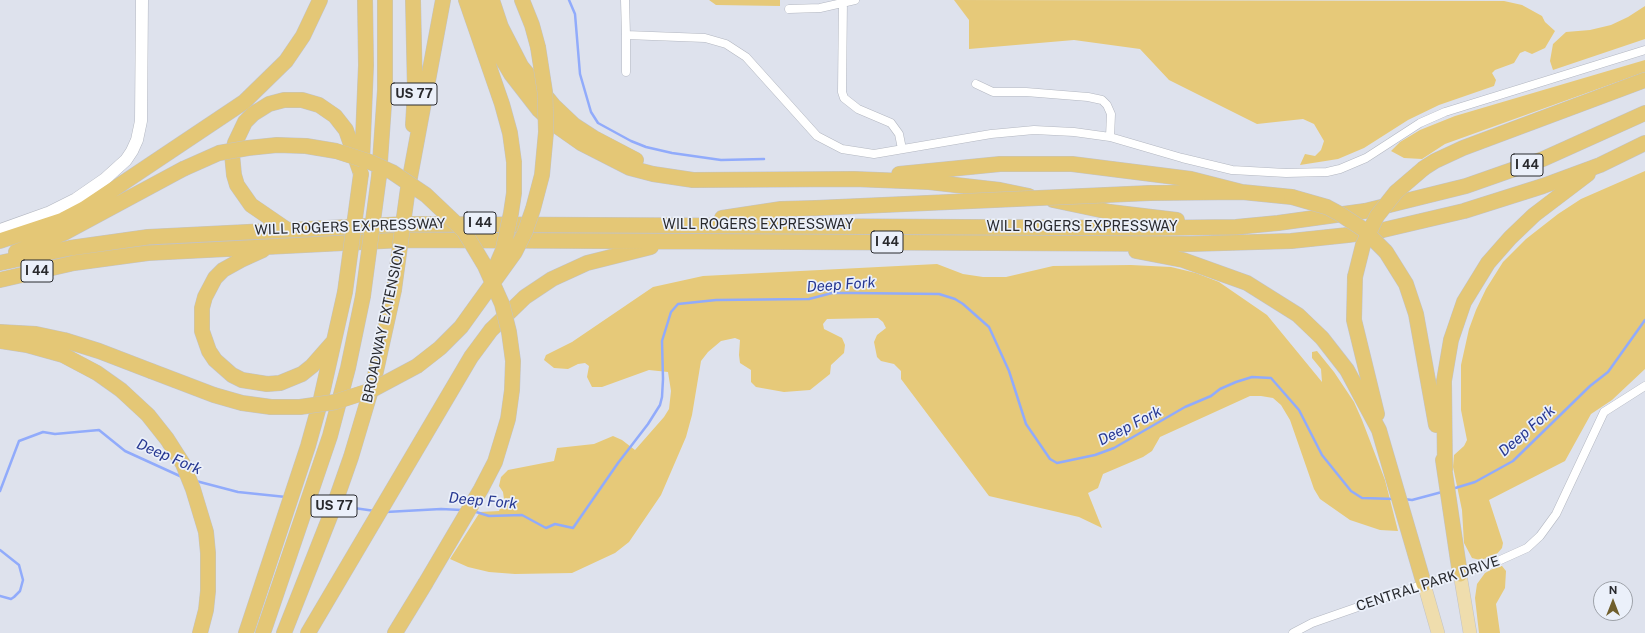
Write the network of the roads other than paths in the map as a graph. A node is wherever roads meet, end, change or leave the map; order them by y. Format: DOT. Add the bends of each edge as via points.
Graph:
graph roads {
  1 [pos="142,0"];
  2 [pos="320,0"];
  3 [pos="365,0"];
  4 [pos="385,0"];
  5 [pos="413,0"];
  6 [pos="443,0"];
  7 [pos="466,0"];
  8 [pos="478,0"];
  9 [pos="492,0"];
  10 [pos="522,0"];
  11 [pos="625,0"];
  12 [pos="855,0"];
  13 [pos="843,1"];
  14 [pos="789,9"];
  15 [pos="626,35"];
  16 [pos="1645,50"];
  17 [pos="626,72"];
  18 [pos="1645,80"];
  19 [pos="976,84"];
  20 [pos="1645,113"];
  21 [pos="1110,137"];
  22 [pos="1645,143"];
  23 [pos="902,149"];
  24 [pos="1600,165"];
  25 [pos="361,174"];
  26 [pos="854,179"];
  27 [pos="693,180"];
  28 [pos="408,188"];
  29 [pos="1242,192"];
  30 [pos="674,225"];
  31 [pos="1236,227"];
  32 [pos="286,229"];
  33 [pos="0,230"];
  34 [pos="0,241"];
  35 [pos="678,241"];
  36 [pos="1096,244"];
  37 [pos="271,246"];
  38 [pos="0,258"];
  39 [pos="0,263"];
  40 [pos="0,280"];
  41 [pos="477,304"];
  42 [pos="0,332"];
  43 [pos="335,339"];
  44 [pos="0,341"];
  45 [pos="1645,386"];
  46 [pos="1379,430"];
  47 [pos="1445,470"];
  48 [pos="1460,574"];
  49 [pos="1424,584"];
  50 [pos="200,633"];
  51 [pos="246,633"];
  52 [pos="263,633"];
  53 [pos="284,633"];
  54 [pos="308,633"];
  55 [pos="395,633"];
  56 [pos="1293,633"];
  57 [pos="1438,633"];
  58 [pos="1470,633"];
  1 -- 33 [label="street" via="141,121 132,151 118,168 96,186 48,213"];
  2 -- 34 [label="highway" via="303,36 286,61 244,102 63,220"];
  3 -- 25 [label="highway" via="366,65"];
  4 -- 52 [label="highway, BROADWAY EXTENSION / US 77, bridge" via="385,90 379,176 363,296 348,368 325,451"];
  5 -- 28 [label="highway, BROADWAY EXTENSION / US 77" via="414,91"];
  6 -- 28 [label="highway"];
  7 -- 41 [label="highway, bridge" via="502,104 514,162 514,193 507,233 496,268"];
  8 -- 27 [label="highway" via="492,39 511,74 539,110 554,124 581,143 630,168"];
  9 -- 27 [label="highway" via="501,27 521,66 564,116 594,138 631,158"];
  10 -- 41 [label="highway, bridge" via="532,26 544,76 545,148 540,180 525,232 516,252"];
  11 -- 15 [label="street"];
  12 -- 13 [label="street"];
  13 -- 14 [label="street" via="820,8"];
  13 -- 23 [label="street" via="844,98 858,109 891,122 899,134"];
  15 -- 17 [label="street"];
  15 -- 23 [label="street" via="705,38 726,44 746,57 817,136 842,149 874,154"];
  16 -- 21 [label="street" via="1445,112 1420,123 1366,158 1327,172 1232,170"];
  18 -- 46 [label="highway, bridge" via="1435,160 1396,192 1377,216 1363,245 1355,277 1353,306 1355,327 1376,406"];
  19 -- 21 [label="street" via="993,92 1034,93 1102,100 1111,114"];
  20 -- 31 [label="highway, WILL ROGERS EXPRESSWAY / I 44" via="1543,159 1440,193 1325,218"];
  21 -- 23 [label="street" via="1034,130 991,134"];
  22 -- 24 [label="highway, WILL ROGERS EXPRESSWAY"];
  24 -- 36 [label="highway, WILL ROGERS EXPRESSWAY / I 44" via="1488,205 1348,235 1234,244"];
  24 -- 47 [label="highway" via="1521,227 1488,263 1471,288 1455,324 1447,359 1443,407"];
  25 -- 32 [label="highway" via="350,136 341,122 328,110 311,101 293,99 276,102 258,111 245,122 235,143 232,164 234,175 240,190 251,205"];
  25 -- 43 [label="highway, bridge" via="345,292"];
  26 -- 27 [label="highway"];
  26 -- 29 [label="highway" via="1000,164 1072,164 1191,179"];
  26 -- 31 [label="highway" via="962,185 1110,212"];
  28 -- 53 [label="highway, BROADWAY EXTENSION / US 77, bridge" via="394,290 374,380 351,457"];
  29 -- 30 [label="highway, bridge" via="1150,193 781,209"];
  29 -- 47 [label="highway, bridge" via="1292,197 1327,207 1363,229 1386,252 1406,284 1416,314"];
  30 -- 31 [label="highway, WILL ROGERS EXPRESSWAY / I 44"];
  30 -- 32 [label="highway, WILL ROGERS EXPRESSWAY / I 44" via="463,223"];
  32 -- 39 [label="highway, WILL ROGERS EXPRESSWAY / I 44" via="185,234 117,241"];
  35 -- 36 [label="highway, WILL ROGERS EXPRESSWAY / I 44"];
  35 -- 37 [label="highway, WILL ROGERS EXPRESSWAY / I 44" via="432,240"];
  35 -- 54 [label="highway" via="587,263 552,279 525,297 500,320 480,343"];
  36 -- 46 [label="highway" via="1203,266 1247,283 1277,300 1314,330 1335,353"];
  37 -- 40 [label="highway, WILL ROGERS EXPRESSWAY / I 44" via="201,249 111,258 39,270"];
  37 -- 43 [label="highway" via="231,265 215,278 210,286 202,308 201,325 205,341 215,360 242,380 267,384 280,383 302,374 312,366"];
  38 -- 55 [label="highway, bridge" via="66,232 183,169 219,154 248,148 277,145 336,151 392,172 426,195 464,232 485,266 502,304 509,332 513,361 512,383 508,419 495,462"];
  41 -- 42 [label="highway, bridge" via="461,327 418,366 372,390 335,402 300,407 271,407 242,402 214,395 99,350 36,334"];
  43 -- 51 [label="highway" via="308,446"];
  44 -- 50 [label="highway" via="34,347 78,362 121,390 148,415 168,439 194,489 206,532 209,572 206,610"];
  45 -- 48 [label="street, CENTRAL PARK DRIVE" via="1604,412 1556,514 1540,536 1527,548 1511,556"];
  46 -- 49 [label="highway"];
  47 -- 48 [label="highway"];
  48 -- 49 [label="street, CENTRAL PARK DRIVE"];
  48 -- 58 [label="main road"];
  49 -- 56 [label="street, CENTRAL PARK DRIVE" via="1312,623"];
  49 -- 57 [label="main road"];
}
